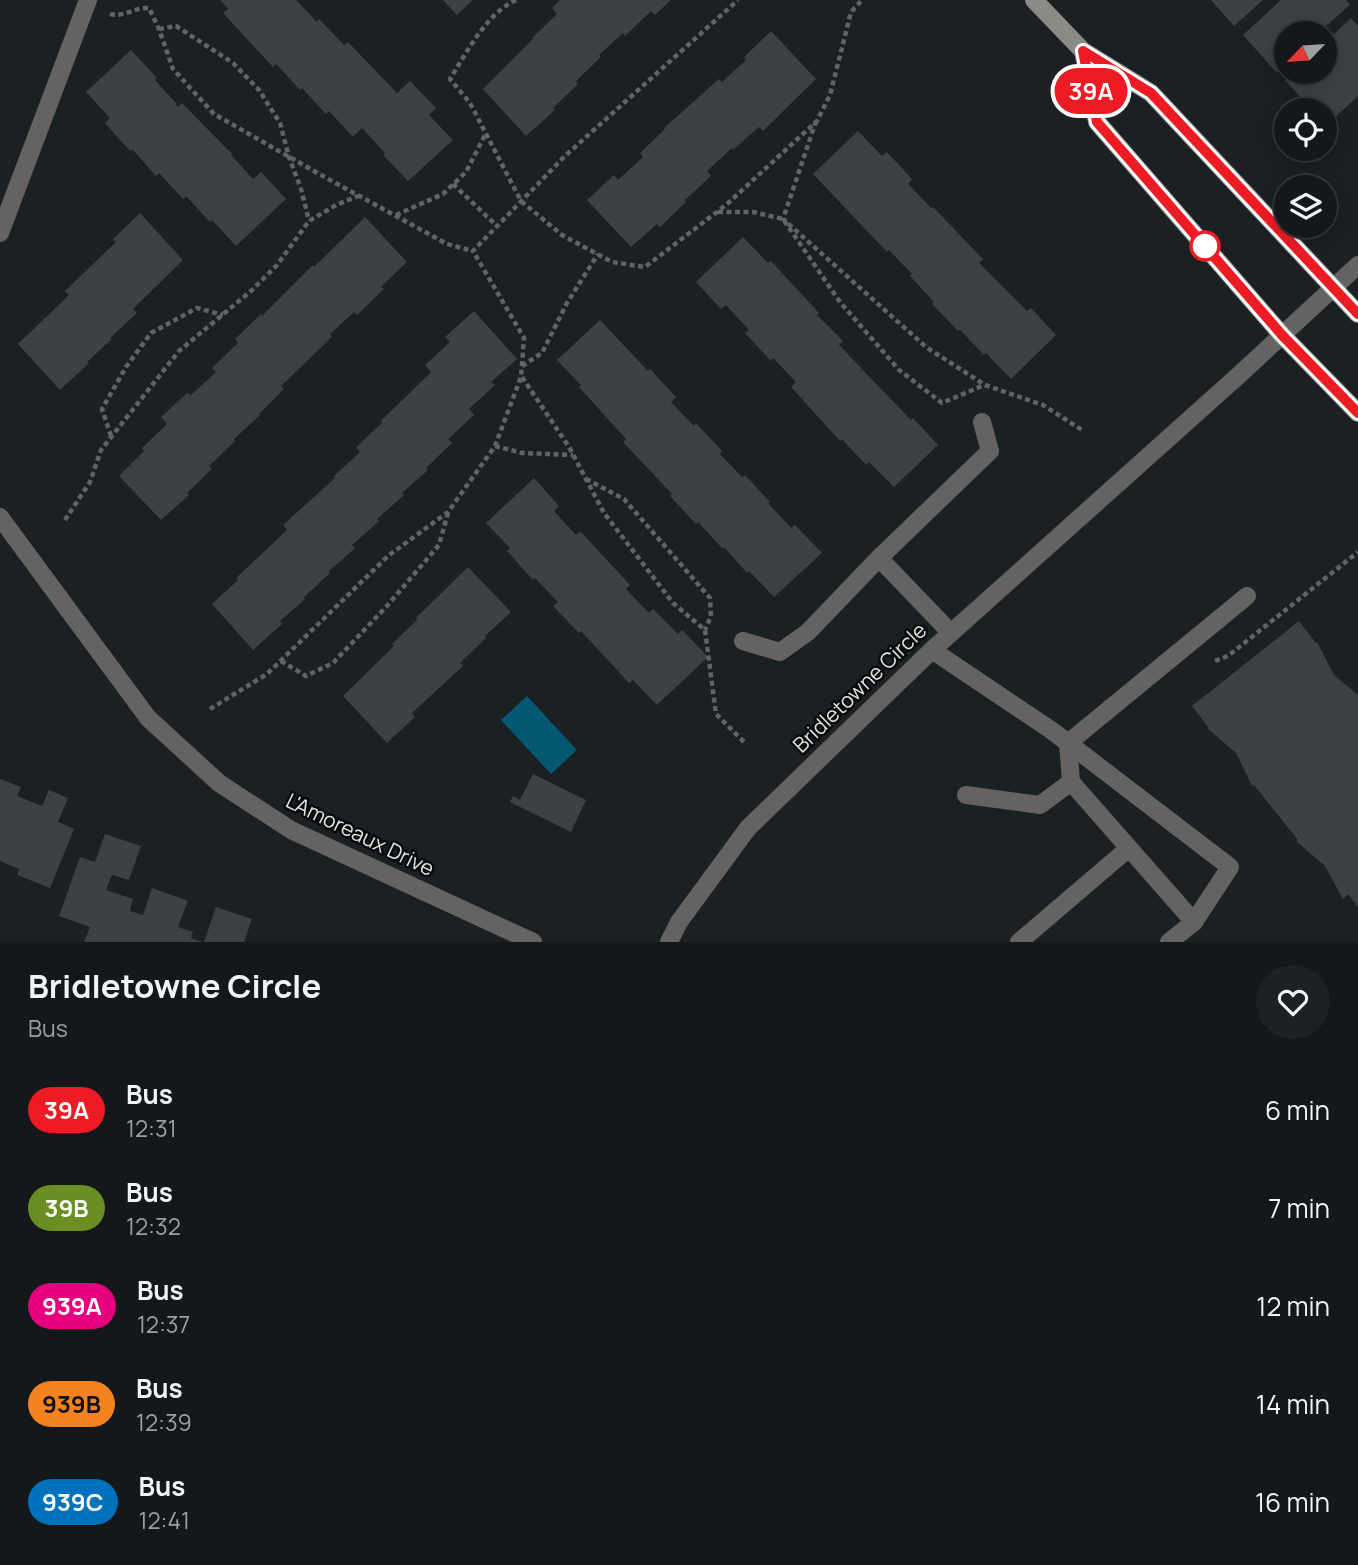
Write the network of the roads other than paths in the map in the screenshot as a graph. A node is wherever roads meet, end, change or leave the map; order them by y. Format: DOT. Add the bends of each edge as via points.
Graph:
graph roads {
  1 [pos="1034,0"];
  2 [pos="87,3"];
  3 [pos="1083,51"];
  4 [pos="0,233"];
  5 [pos="1358,265"];
  6 [pos="1334,287"];
  7 [pos="1358,314"];
  8 [pos="1282,335"];
  9 [pos="1358,413"];
  10 [pos="982,422"];
  11 [pos="0,517"];
  12 [pos="879,558"];
  13 [pos="1247,596"];
  14 [pos="951,633"];
  15 [pos="743,641"];
  16 [pos="932,650"];
  17 [pos="1068,743"];
  18 [pos="1071,782"];
  19 [pos="966,795"];
  20 [pos="1129,848"];
  21 [pos="1194,922"];
  22 [pos="533,942"];
  23 [pos="669,942"];
  24 [pos="1019,942"];
  25 [pos="1169,942"];
  1 -- 3 [label="main road"];
  2 -- 4 [label="street"];
  3 -- 6 [label="main road" via="1151,93"];
  3 -- 8 [label="main road" via="1097,122"];
  5 -- 6 [label="street, Bridletowne Circle"];
  6 -- 7 [label="main road"];
  6 -- 8 [label="street, Bridletowne Circle"];
  8 -- 9 [label="main road"];
  8 -- 14 [label="street, Bridletowne Circle"];
  10 -- 12 [label="street" via="990,451"];
  11 -- 22 [label="street, L'Amoreaux Drive" via="148,718 219,783 291,830"];
  12 -- 14 [label="street"];
  12 -- 15 [label="street" via="808,632 780,652"];
  13 -- 17 [label="street"];
  14 -- 16 [label="street, Bridletowne Circle"];
  16 -- 17 [label="street"];
  16 -- 23 [label="street, Bridletowne Circle" via="748,828"];
  17 -- 18 [label="street"];
  17 -- 21 [label="street" via="1230,867"];
  18 -- 19 [label="street" via="1040,805"];
  18 -- 20 [label="street"];
  20 -- 21 [label="street"];
  20 -- 24 [label="street"];
  21 -- 25 [label="street"];
}
